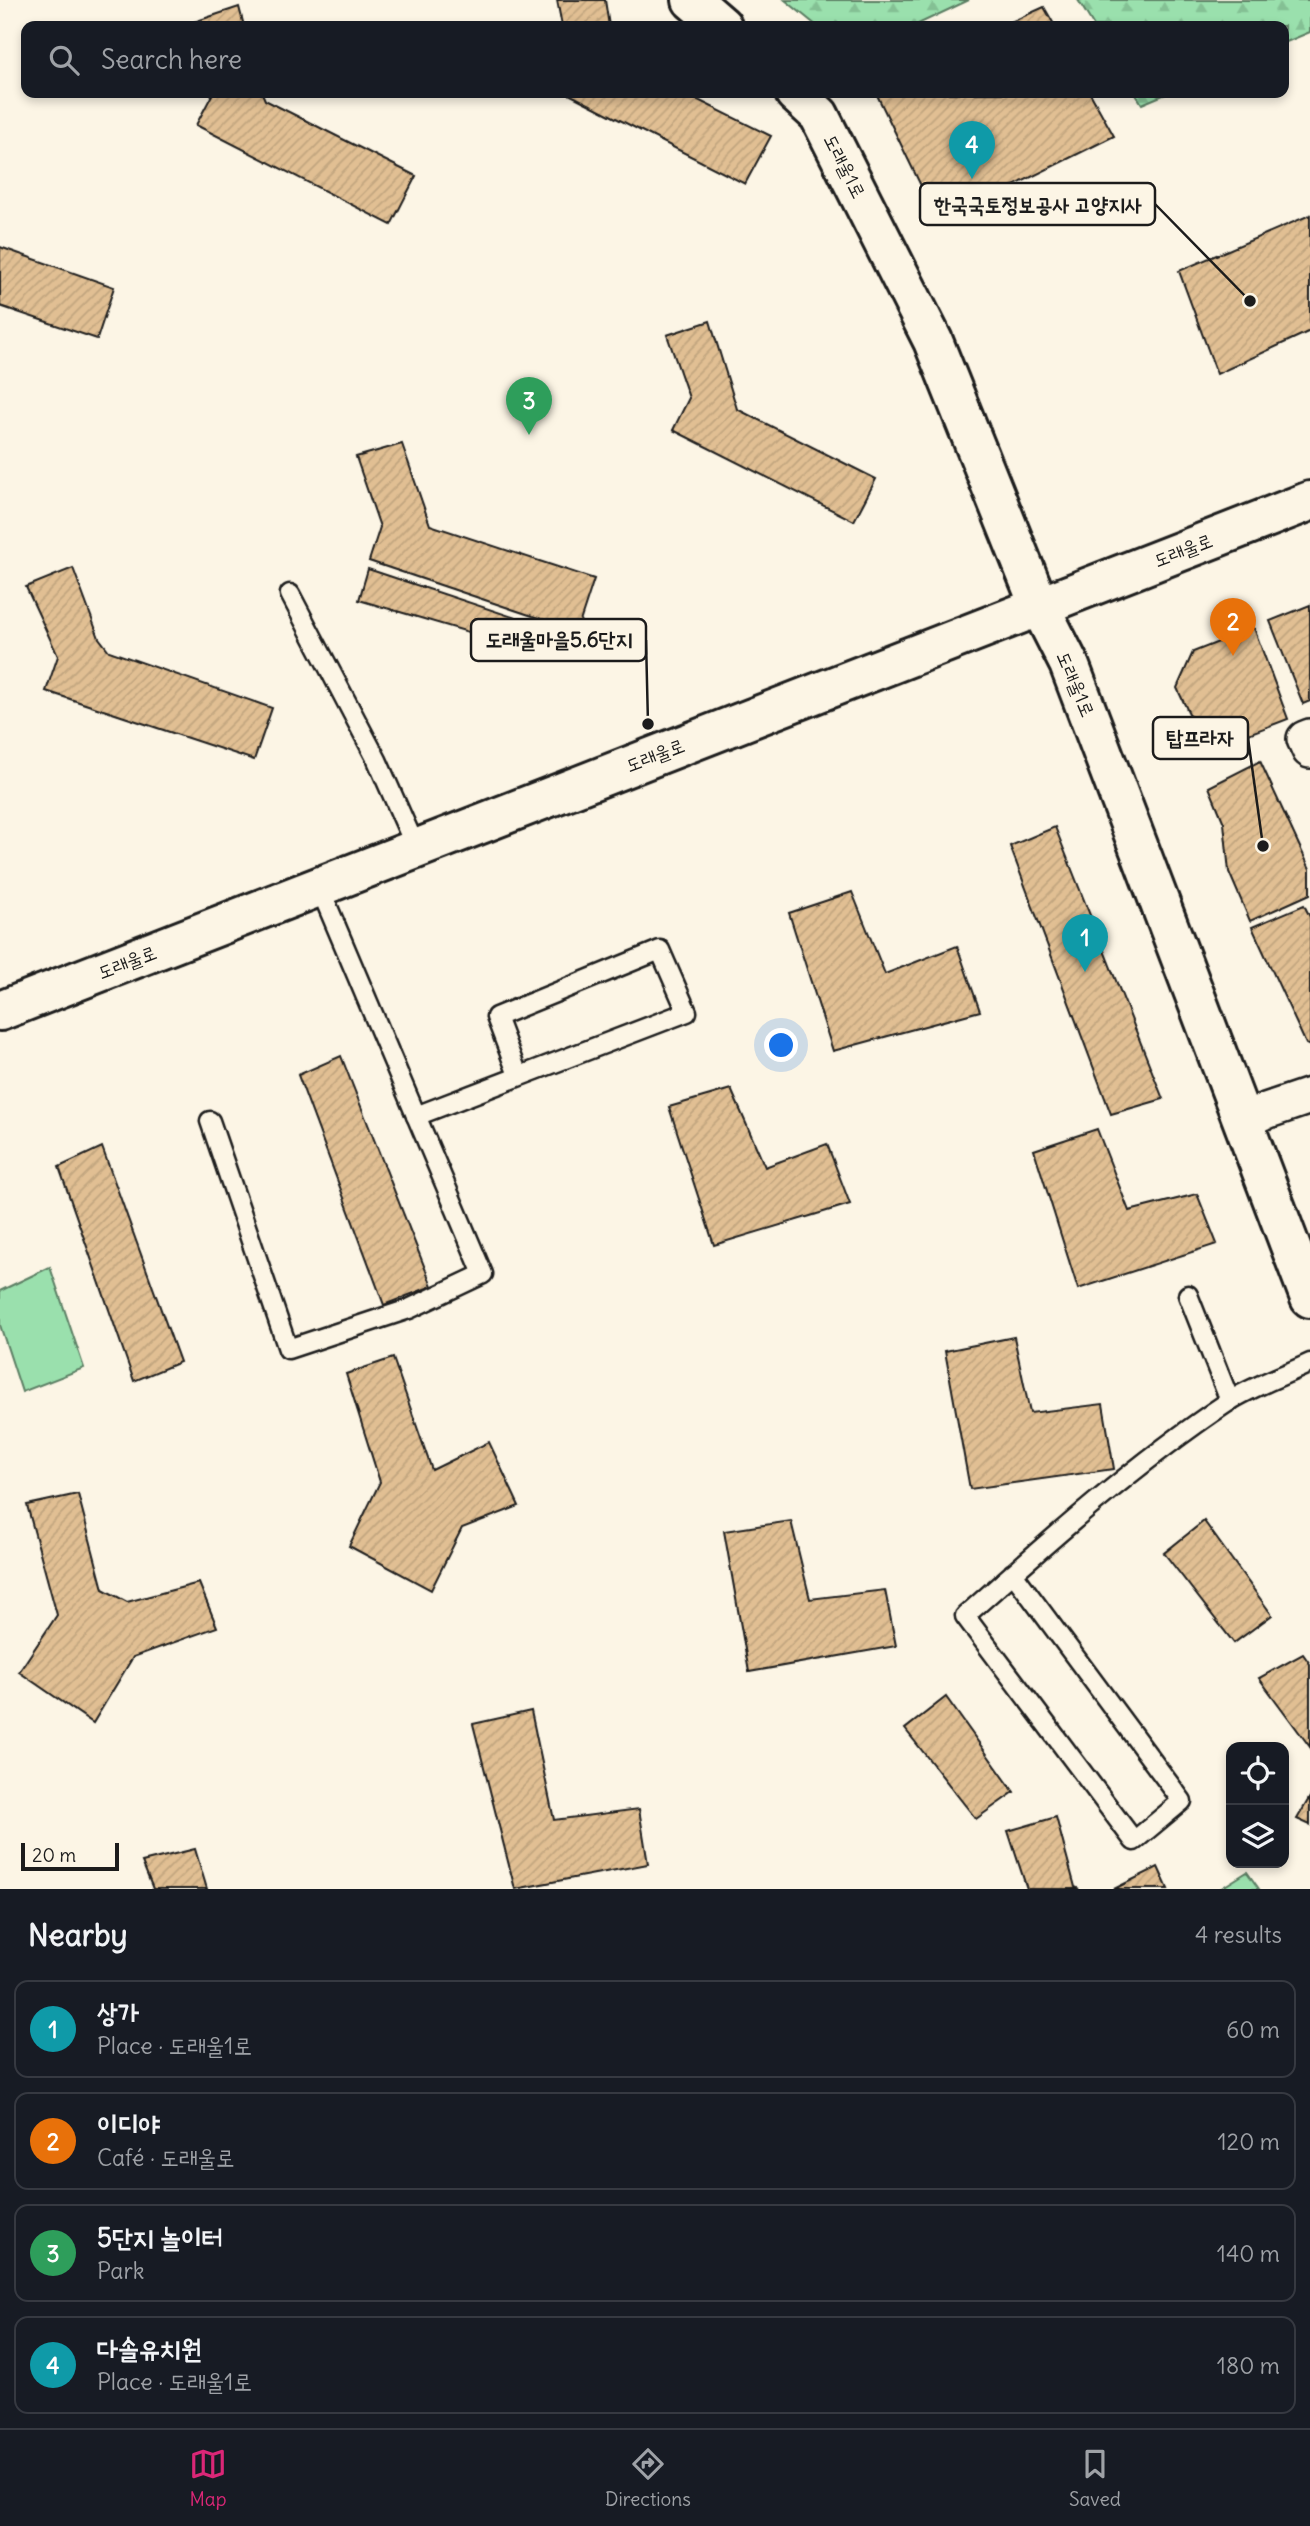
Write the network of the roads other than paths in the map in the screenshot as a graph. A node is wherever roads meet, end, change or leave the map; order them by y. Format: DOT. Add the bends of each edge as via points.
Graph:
graph roads {
  1 [pos="692,0"];
  2 [pos="716,21"];
  3 [pos="800,98"];
  4 [pos="1310,501"];
  5 [pos="290,594"];
  6 [pos="1039,605"];
  7 [pos="1310,737"];
  8 [pos="1310,750"];
  9 [pos="416,848"];
  10 [pos="319,886"];
  11 [pos="0,1011"];
  12 [pos="518,1075"];
  13 [pos="1310,1096"];
  14 [pos="416,1116"];
  15 [pos="1242,1119"];
  16 [pos="210,1121"];
  17 [pos="1188,1295"];
  18 [pos="1310,1298"];
  19 [pos="1310,1363"];
  20 [pos="1230,1401"];
  21 [pos="1013,1573"];
  1 -- 2 [label="main road"];
  3 -- 6 [label="main road, 도래울1로" via="819,115 933,341"];
  4 -- 6 [label="main road, 도래울로"];
  5 -- 9 [label="lane" via="377,760"];
  6 -- 9 [label="main road, 도래울로"];
  6 -- 15 [label="main road, 도래울1로" via="1069,664"];
  7 -- 8 [label="street" via="1306,739"];
  9 -- 10 [label="main road, 도래울로"];
  10 -- 11 [label="main road, 도래울로"];
  10 -- 14 [label="lane"];
  12 -- 12 [label="lane" via="687,1012 660,950 496,1017"];
  12 -- 14 [label="lane"];
  13 -- 15 [label="street"];
  14 -- 16 [label="lane" via="482,1274 409,1309 288,1349"];
  15 -- 18 [label="main road, 도래울1로"];
  17 -- 20 [label="lane"];
  19 -- 20 [label="lane"];
  20 -- 21 [label="lane"];
  21 -- 21 [label="lane" via="965,1616 1134,1841 1182,1801"];
}
